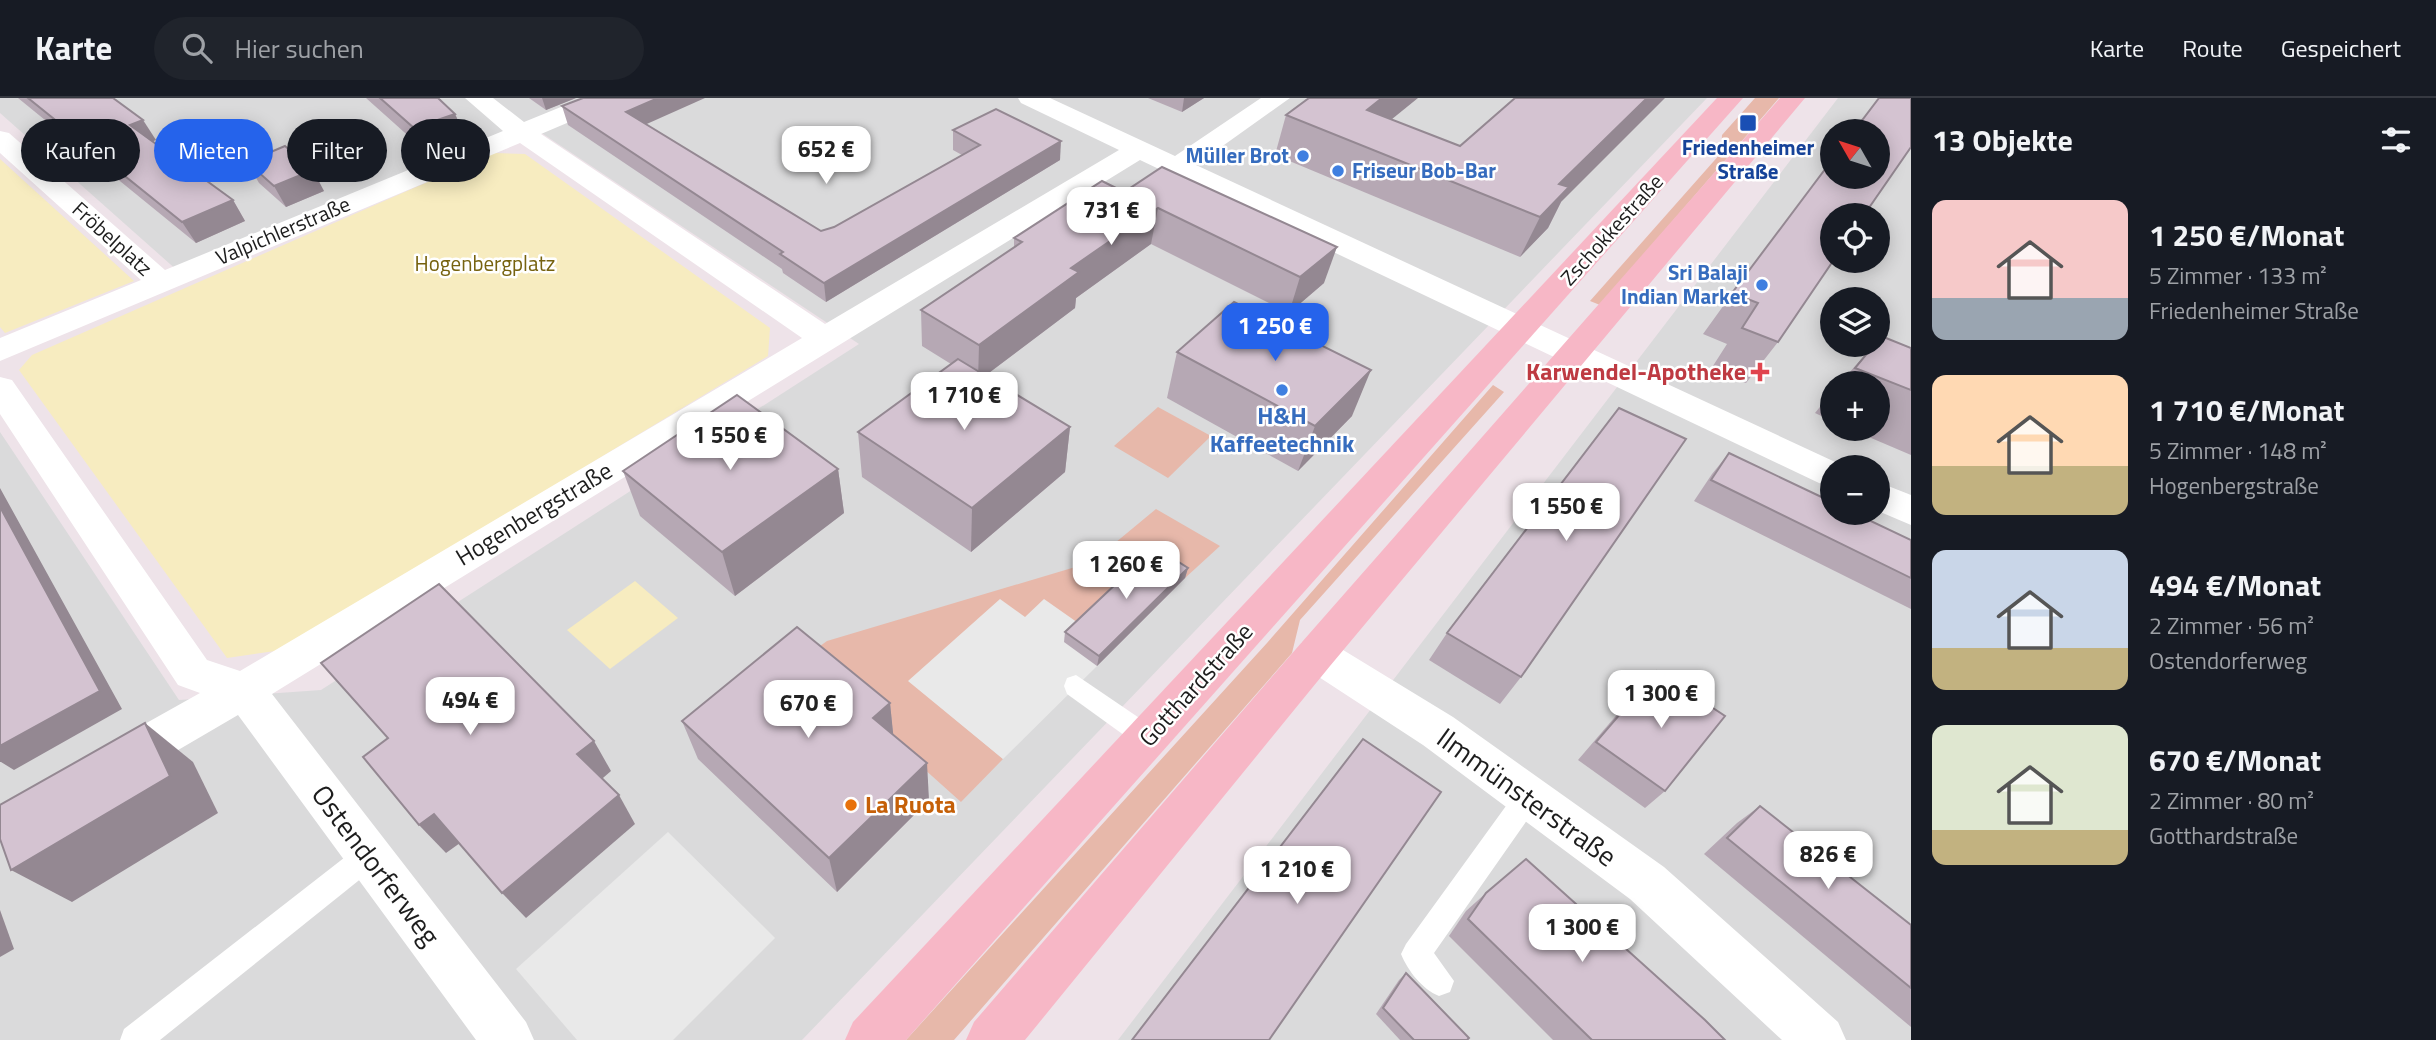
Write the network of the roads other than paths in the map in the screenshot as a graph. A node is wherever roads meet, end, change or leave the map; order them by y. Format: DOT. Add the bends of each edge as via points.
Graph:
graph roads {
  1 [pos="477,98"];
  2 [pos="605,98"];
  3 [pos="1030,98"];
  4 [pos="1278,98"];
  5 [pos="1731,98"];
  6 [pos="1793,98"];
  7 [pos="521,132"];
  8 [pos="0,139"];
  9 [pos="1137,150"];
  10 [pos="1175,169"];
  11 [pos="161,282"];
  12 [pos="1521,329"];
  13 [pos="824,338"];
  14 [pos="0,350"];
  15 [pos="1573,354"];
  16 [pos="0,388"];
  17 [pos="1820,468"];
  18 [pos="1890,501"];
  19 [pos="1911,511"];
  20 [pos="1316,654"];
  21 [pos="1076,686"];
  22 [pos="244,690"];
  23 [pos="1148,738"];
  24 [pos="93,776"];
  25 [pos="1528,797"];
  26 [pos="368,856"];
  27 [pos="1439,981"];
  28 [pos="135,1040"];
  29 [pos="508,1040"];
  30 [pos="871,1040"];
  31 [pos="992,1040"];
  32 [pos="1820,1040"];
  1 -- 7 [label="street"];
  2 -- 7 [label="street, Valpichlerstraße"];
  3 -- 9 [label="street"];
  4 -- 10 [label="street"];
  5 -- 12 [label="main road, Zschokkestraße"];
  6 -- 15 [label="main road"];
  7 -- 11 [label="street, Valpichlerstraße"];
  7 -- 13 [label="street"];
  8 -- 11 [label="street, Fröbelplatz"];
  9 -- 10 [label="street"];
  9 -- 13 [label="street, Hogenbergstraße"];
  10 -- 12 [label="street"];
  11 -- 14 [label="street, Valpichlerstraße"];
  12 -- 15 [label="street"];
  12 -- 23 [label="main road, Gotthardstraße"];
  13 -- 22 [label="street, Hogenbergstraße"];
  15 -- 17 [label="street"];
  15 -- 20 [label="main road"];
  16 -- 22 [label="street" via="193,673"];
  18 -- 19 [label="street"];
  20 -- 25 [label="street, Ilmmünsterstraße" via="1438,731"];
  20 -- 31 [label="main road"];
  21 -- 23 [label="lane"];
  22 -- 24 [label="street, Hogenbergstraße"];
  22 -- 26 [label="street, Ostendorferweg"];
  23 -- 30 [label="main road, Gotthardstraße"];
  25 -- 27 [label="lane" via="1416,954"];
  25 -- 32 [label="street, Ilmmünsterstraße" via="1647,883"];
  26 -- 28 [label="lane"];
  26 -- 29 [label="street, Ostendorferweg"];
}
